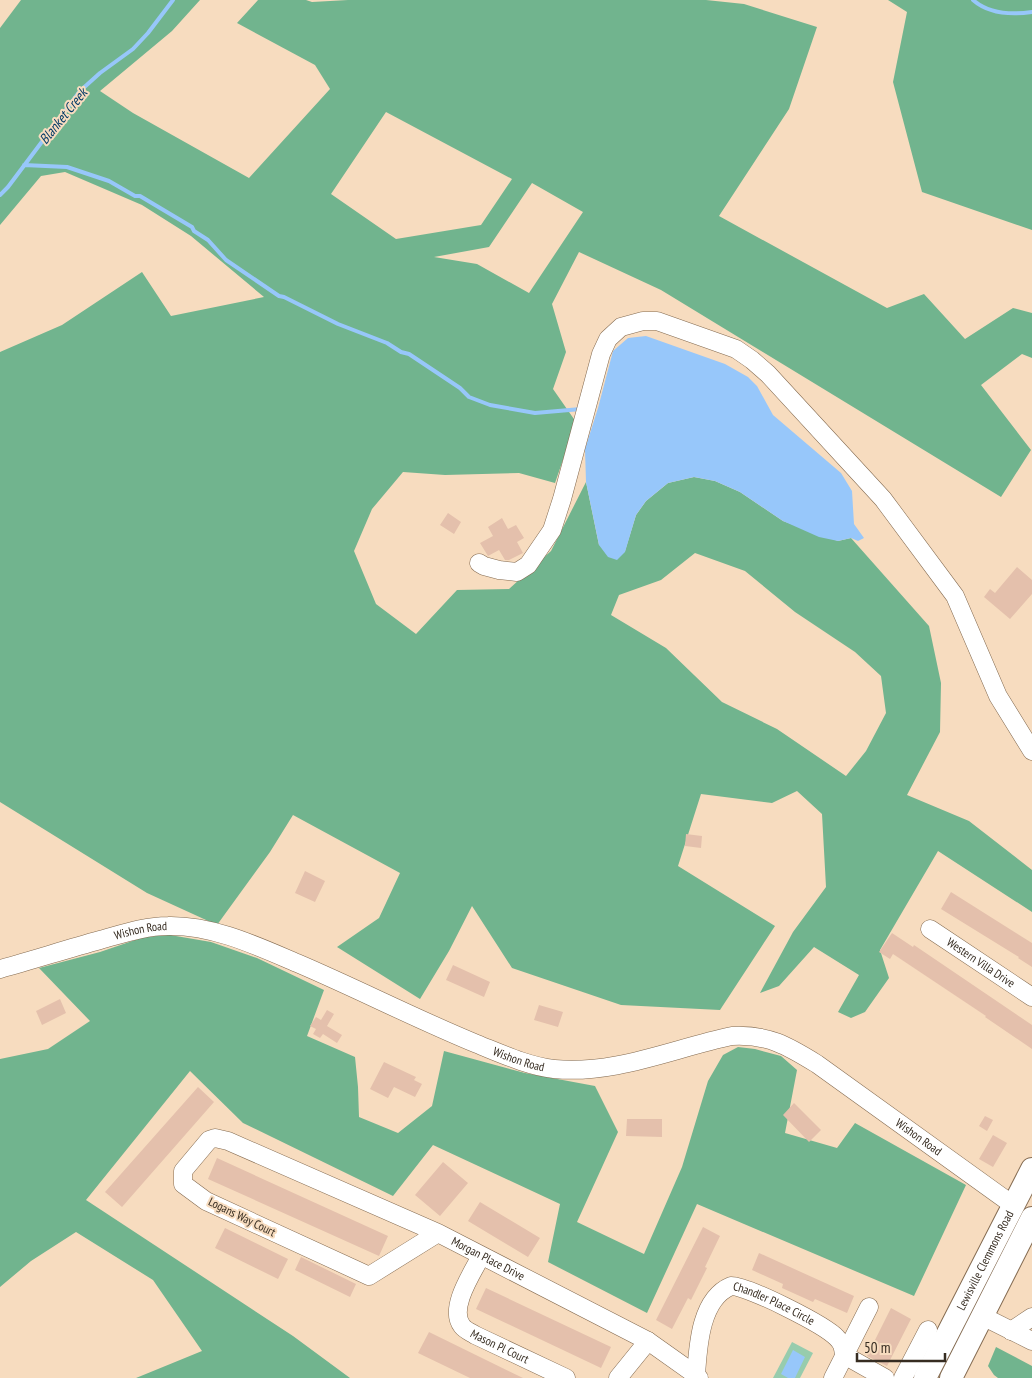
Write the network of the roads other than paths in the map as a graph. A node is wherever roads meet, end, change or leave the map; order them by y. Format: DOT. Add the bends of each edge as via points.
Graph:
graph roads {
  1 [pos="479,563"];
  2 [pos="1032,751"];
  3 [pos="930,929"];
  4 [pos="0,970"];
  5 [pos="1032,997"];
  6 [pos="269,1159"];
  7 [pos="1032,1169"];
  8 [pos="1013,1205"];
  9 [pos="1032,1218"];
  10 [pos="438,1233"];
  11 [pos="481,1256"];
  12 [pos="869,1306"];
  13 [pos="982,1316"];
  14 [pos="1032,1317"];
  15 [pos="928,1330"];
  16 [pos="1011,1330"];
  17 [pos="648,1341"];
  18 [pos="1032,1341"];
  19 [pos="844,1355"];
  20 [pos="698,1377"];
  21 [pos="566,1378"];
  22 [pos="618,1378"];
  23 [pos="833,1378"];
  24 [pos="885,1378"];
  25 [pos="903,1378"];
  26 [pos="925,1378"];
  27 [pos="951,1378"];
  1 -- 2 [label="street" via="517,572 528,565 552,530 608,339 621,327 643,321 657,321 700,335 736,349 768,374 883,499 955,596 998,696"];
  3 -- 5 [label="street, Western Villa Drive"];
  4 -- 8 [label="street, Wishon Road" via="127,932 153,927 190,927 257,946 453,1034 507,1056 554,1069 613,1066 732,1036 765,1038 817,1064"];
  6 -- 10 [label="street, Morgan Place Drive"];
  6 -- 10 [label="street, Logans Way Court" via="215,1138 183,1171 183,1184 206,1201 369,1276"];
  7 -- 8 [label="main road, Lewisville Clemmons Road"];
  8 -- 26 [label="main road, Lewisville Clemmons Road"];
  9 -- 13 [label="main road, Lewisville Clemmons Road"];
  10 -- 11 [label="street, Morgan Place Drive"];
  11 -- 17 [label="street, Morgan Place Drive"];
  11 -- 21 [label="street, Mason Pl Court" via="460,1299 458,1316 462,1326"];
  12 -- 19 [label="street"];
  13 -- 16 [label="street"];
  13 -- 27 [label="main road, Lewisville Clemmons Road"];
  14 -- 16 [label="street"];
  15 -- 25 [label="street"];
  16 -- 18 [label="street"];
  17 -- 20 [label="street, Morgan Place Drive"];
  17 -- 22 [label="street"];
  19 -- 20 [label="street, Chandler Place Circle" via="843,1345 827,1330 750,1291 730,1286 713,1300 706,1314 698,1346"];
  19 -- 23 [label="street"];
  19 -- 24 [label="street"];
}
